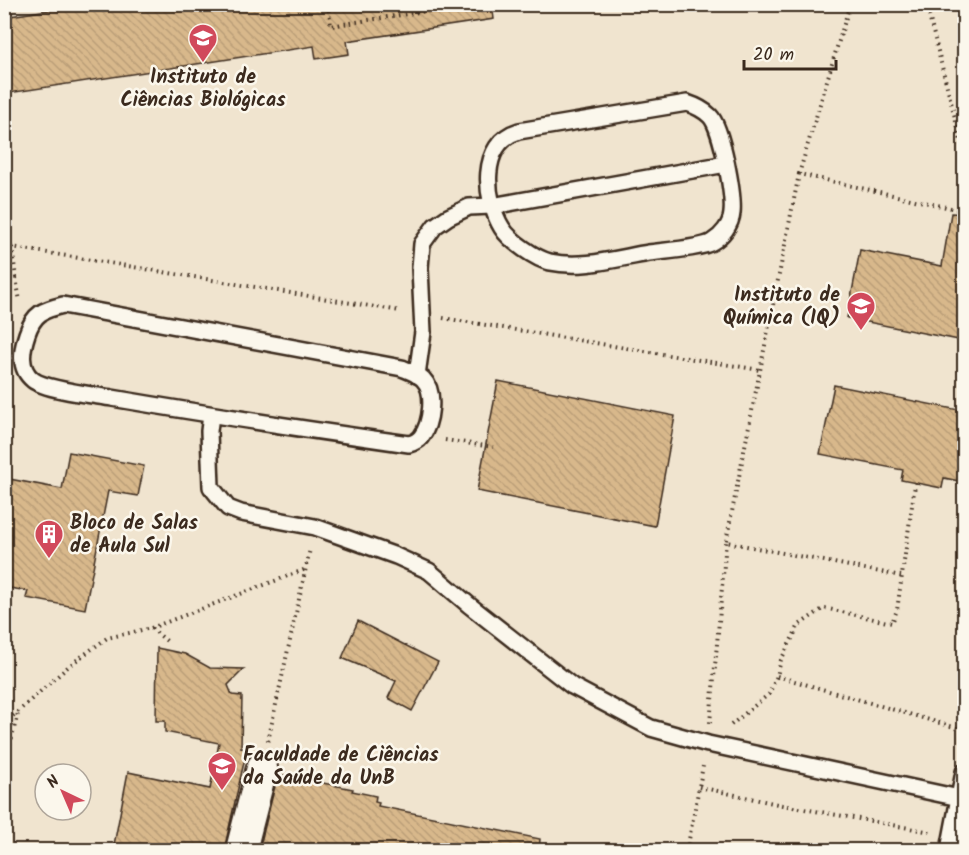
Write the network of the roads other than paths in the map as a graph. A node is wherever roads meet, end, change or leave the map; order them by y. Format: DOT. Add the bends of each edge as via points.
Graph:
graph roads {
  1 [pos="726,164"];
  2 [pos="492,206"];
  3 [pos="417,375"];
  4 [pos="212,415"];
  5 [pos="262,768"];
  6 [pos="964,772"];
  7 [pos="962,798"];
  8 [pos="951,843"];
  9 [pos="241,850"];
  1 -- 2 [label="lane"];
  1 -- 2 [label="lane" via="732,213 729,225 711,243 582,264 549,262 518,245 503,229"];
  1 -- 2 [label="lane" via="712,118 698,106 687,103 519,131 503,138 489,165"];
  2 -- 3 [label="lane" via="469,207 447,217 422,244 423,332"];
  3 -- 4 [label="lane" via="430,389 430,411 421,437 409,444"];
  3 -- 4 [label="lane" via="402,368 63,305 43,310 31,322 22,350 23,368 33,380 59,389"];
  4 -- 7 [label="lane" via="211,487 228,508 315,527 429,571 572,686 651,728 708,744"];
  5 -- 9 [label="street"];
  6 -- 7 [label="lane"];
  7 -- 8 [label="lane"];
}
